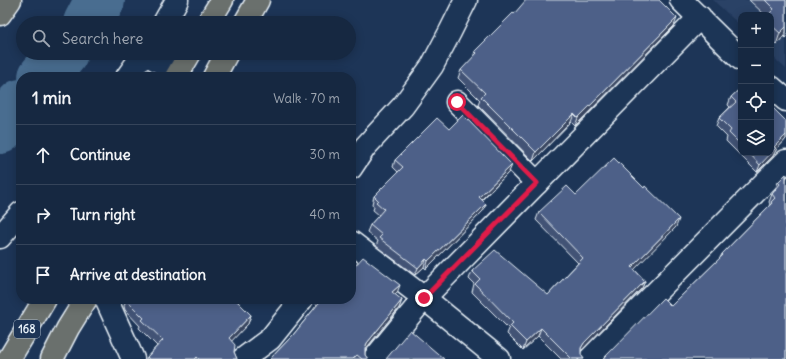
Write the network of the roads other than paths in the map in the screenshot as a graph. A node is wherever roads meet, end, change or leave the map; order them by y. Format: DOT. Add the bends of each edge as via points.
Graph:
graph roads {
  1 [pos="10,0"];
  2 [pos="177,0"];
  3 [pos="222,0"];
  4 [pos="258,0"];
  5 [pos="466,0"];
  6 [pos="682,0"];
  7 [pos="0,14"];
  8 [pos="168,16"];
  9 [pos="212,16"];
  10 [pos="249,16"];
  11 [pos="700,17"];
  12 [pos="738,56"];
  13 [pos="139,60"];
  14 [pos="154,60"];
  15 [pos="186,60"];
  16 [pos="223,60"];
  17 [pos="131,72"];
  18 [pos="172,72"];
  19 [pos="179,72"];
  20 [pos="217,72"];
  21 [pos="774,90"];
  22 [pos="786,100"];
  23 [pos="457,102"];
  24 [pos="356,160"];
  25 [pos="786,161"];
  26 [pos="537,183"];
  27 [pos="16,219"];
  28 [pos="0,237"];
  29 [pos="356,246"];
  30 [pos="424,298"];
  31 [pos="42,304"];
  32 [pos="83,304"];
  33 [pos="108,304"];
  34 [pos="298,304"];
  35 [pos="9,359"];
  36 [pos="52,359"];
  37 [pos="133,359"];
  38 [pos="242,359"];
  39 [pos="374,359"];
  40 [pos="499,359"];
  41 [pos="590,359"];
  1 -- 7 [label="highway"];
  2 -- 8 [label="street"];
  3 -- 9 [label="highway"];
  4 -- 10 [label="highway"];
  5 -- 24 [label="street" via="432,66 403,106 365,147"];
  6 -- 11 [label="street"];
  11 -- 12 [label="street"];
  11 -- 26 [label="street"];
  13 -- 17 [label="street"];
  14 -- 18 [label="street"];
  15 -- 19 [label="highway"];
  16 -- 20 [label="highway"];
  21 -- 22 [label="street"];
  23 -- 26 [label="street"];
  25 -- 41 [label="street"];
  26 -- 30 [label="street"];
  27 -- 28 [label="street"];
  29 -- 30 [label="street"];
  30 -- 39 [label="street"];
  30 -- 40 [label="street"];
  31 -- 35 [label="highway, 168"];
  32 -- 36 [label="highway"];
  33 -- 37 [label="street"];
  34 -- 38 [label="street" via="270,339"];
}
